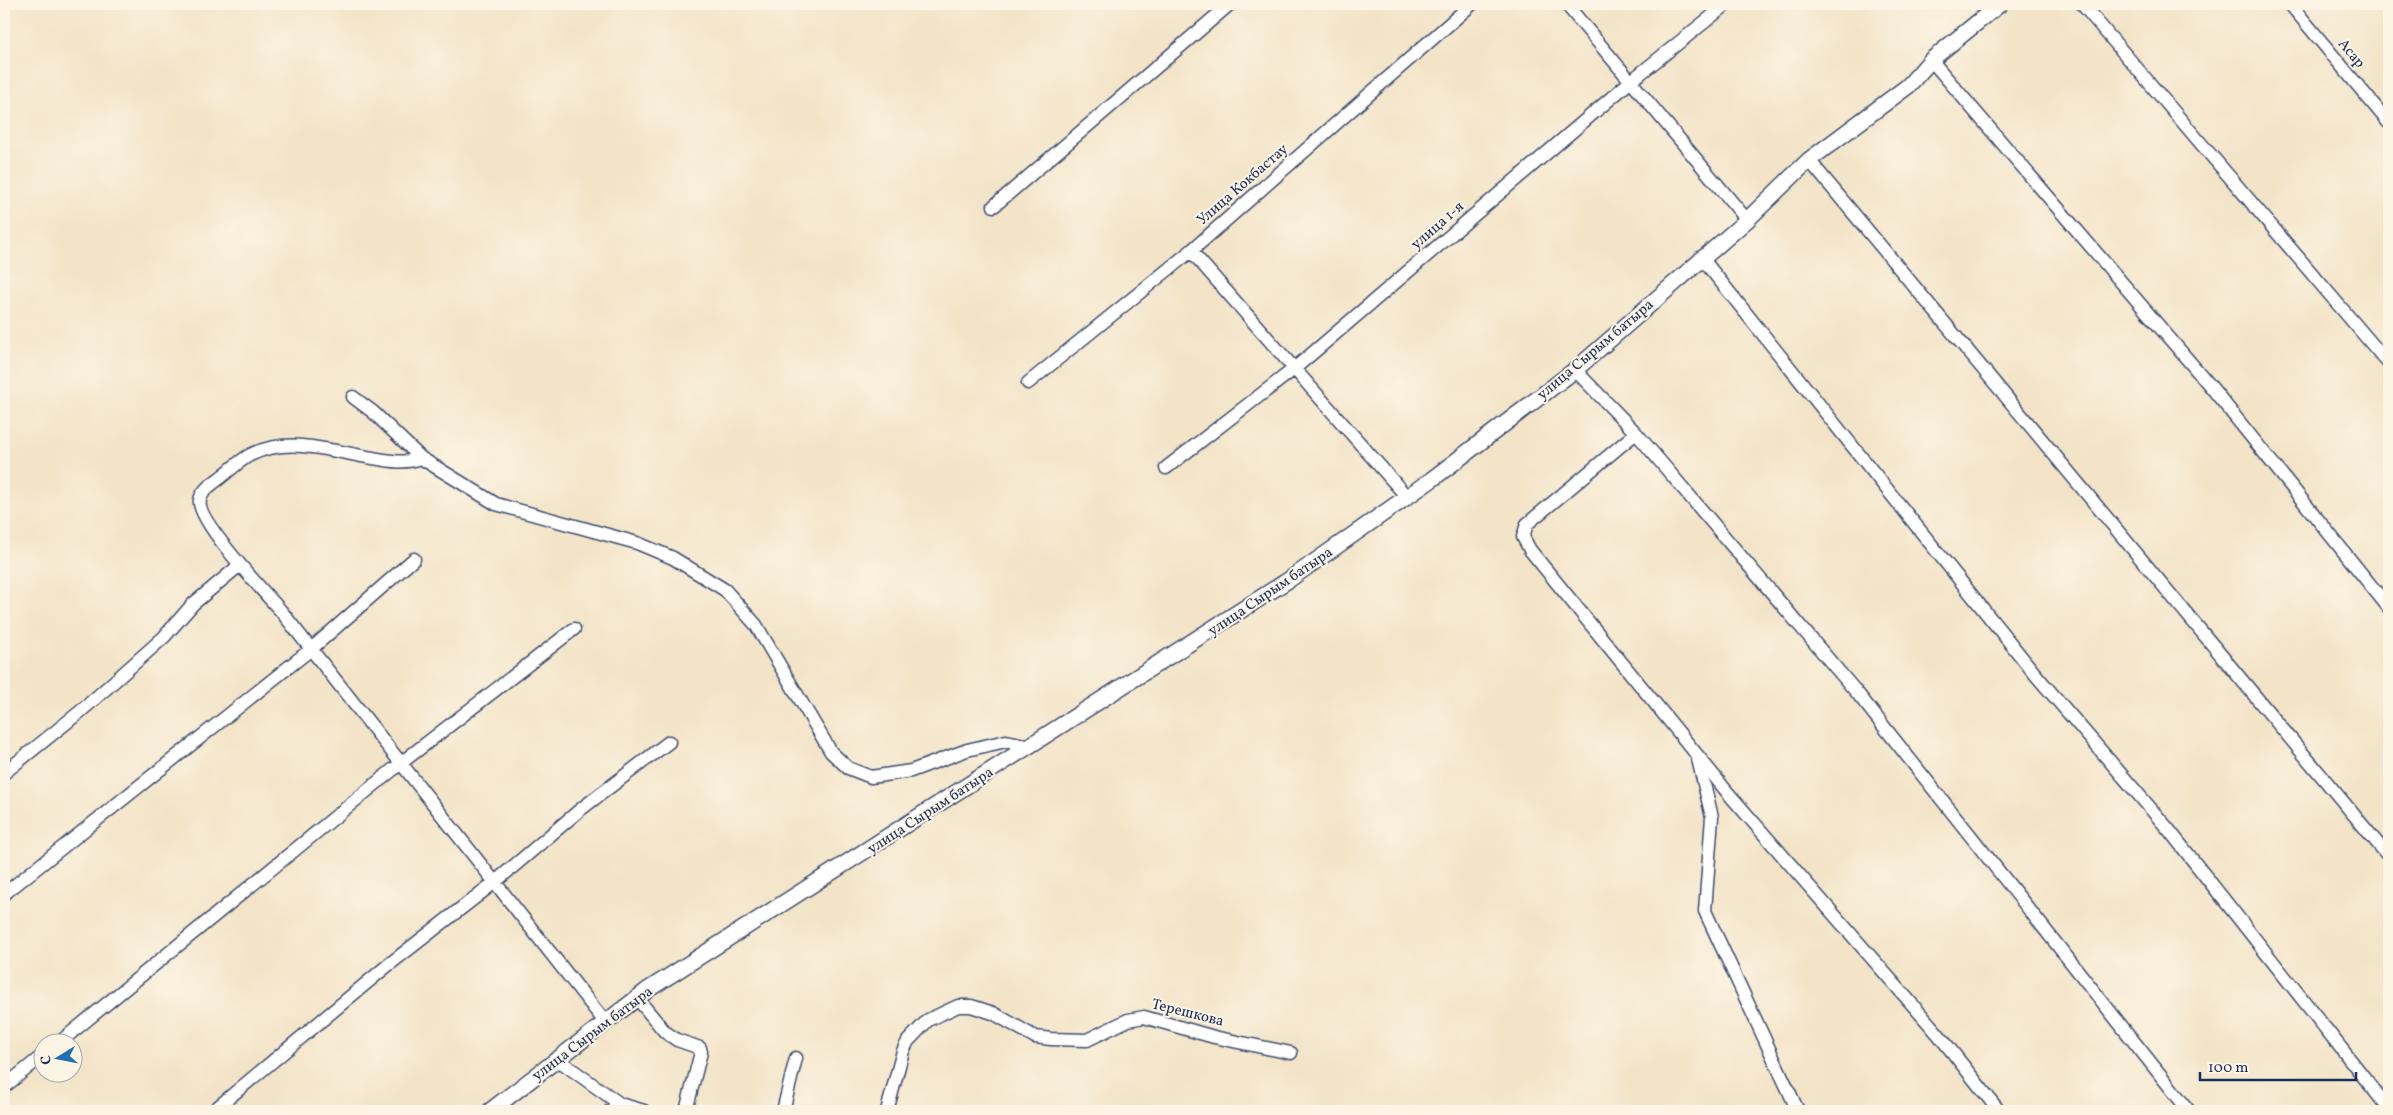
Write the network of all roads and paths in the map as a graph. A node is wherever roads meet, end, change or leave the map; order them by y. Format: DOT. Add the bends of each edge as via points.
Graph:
graph roads {
  1 [pos="1230,4"];
  2 [pos="1472,4"];
  3 [pos="1566,4"];
  4 [pos="1727,4"];
  5 [pos="2000,4"];
  6 [pos="2082,4"];
  7 [pos="2290,4"];
  8 [pos="1931,60"];
  9 [pos="1631,81"];
  10 [pos="2389,123"];
  11 [pos="1809,160"];
  12 [pos="994,206"];
  13 [pos="1747,220"];
  14 [pos="1191,251"];
  15 [pos="1701,257"];
  16 [pos="2389,364"];
  17 [pos="1294,369"];
  18 [pos="1575,370"];
  19 [pos="1028,383"];
  20 [pos="353,397"];
  21 [pos="1636,433"];
  22 [pos="421,458"];
  23 [pos="1166,468"];
  24 [pos="1406,497"];
  25 [pos="414,559"];
  26 [pos="240,564"];
  27 [pos="2389,608"];
  28 [pos="574,628"];
  29 [pos="310,650"];
  30 [pos="669,742"];
  31 [pos="1030,746"];
  32 [pos="1696,755"];
  33 [pos="401,763"];
  34 [pos="4,773"];
  35 [pos="2389,857"];
  36 [pos="495,882"];
  37 [pos="4,894"];
  38 [pos="638,998"];
  39 [pos="605,1022"];
  40 [pos="72,1032"];
  41 [pos="1291,1052"];
  42 [pos="557,1058"];
  43 [pos="796,1058"];
  44 [pos="32,1064"];
  45 [pos="4,1087"];
  46 [pos="615,1108"];
  47 [pos="2389,1110"];
  48 [pos="213,1111"];
  49 [pos="490,1111"];
  50 [pos="644,1111"];
  51 [pos="686,1111"];
  52 [pos="783,1111"];
  53 [pos="887,1111"];
  54 [pos="1798,1111"];
  55 [pos="1999,1111"];
  56 [pos="2189,1111"];
  1 -- 12 [label="street"];
  2 -- 14 [label="street, Улица Кокбастау"];
  3 -- 9 [label="street"];
  4 -- 9 [label="street, улица 1-я"];
  5 -- 8 [label="street, улица Сырым батыра"];
  6 -- 16 [label="street"];
  7 -- 10 [label="street, Асар"];
  8 -- 11 [label="street, улица Сырым батыра" via="1908,86"];
  8 -- 27 [label="street" via="2212,388"];
  9 -- 13 [label="street"];
  9 -- 17 [label="street, улица 1-я"];
  11 -- 13 [label="street, улица Сырым батыра"];
  11 -- 35 [label="street"];
  13 -- 15 [label="street, улица Сырым батыра"];
  14 -- 17 [label="street"];
  14 -- 19 [label="street, Улица Кокбастау"];
  15 -- 18 [label="street, улица Сырым батыра"];
  15 -- 47 [label="street" via="2035,674 2169,830"];
  17 -- 23 [label="street, улица 1-я"];
  17 -- 24 [label="street"];
  18 -- 21 [label="street"];
  18 -- 24 [label="street, улица Сырым батыра"];
  20 -- 22 [label="street"];
  21 -- 32 [label="street" via="1527,524 1523,537 1530,550"];
  21 -- 56 [label="street" via="1858,694"];
  22 -- 26 [label="street" via="409,462 393,461 316,446 292,445 250,455 206,488 199,506 204,518"];
  22 -- 31 [label="street" via="496,504 637,543 673,558 725,590 756,625 832,752 848,768 871,777 889,776 967,750 1006,741"];
  24 -- 31 [label="street, улица Сырым батыра" via="1290,579"];
  25 -- 29 [label="street"];
  26 -- 29 [label="street"];
  26 -- 34 [label="street" via="81,711"];
  28 -- 33 [label="street"];
  29 -- 33 [label="street"];
  29 -- 37 [label="street"];
  30 -- 36 [label="street" via="581,809"];
  31 -- 38 [label="street, улица Сырым батыра"];
  32 -- 54 [label="street" via="1712,817 1705,911"];
  32 -- 55 [label="street" via="1938,1034"];
  33 -- 36 [label="street"];
  33 -- 40 [label="street"];
  36 -- 39 [label="street"];
  36 -- 48 [label="street" via="387,966"];
  38 -- 39 [label="street, улица Сырым батыра"];
  38 -- 51 [label="street" via="665,1032 700,1048"];
  39 -- 42 [label="street, улица Сырым батыра"];
  41 -- 53 [label="street, Терешкова" via="1214,1037 1144,1017 1128,1020 1087,1040 1051,1040 1035,1037 993,1013 971,1006 958,1006 939,1013 916,1031 903,1052"];
  42 -- 46 [label="street"];
  42 -- 49 [label="street, улица Сырым батыра"];
  43 -- 52 [label="street"];
  44 -- 45 [label="street"];
  46 -- 50 [label="street"];
}
